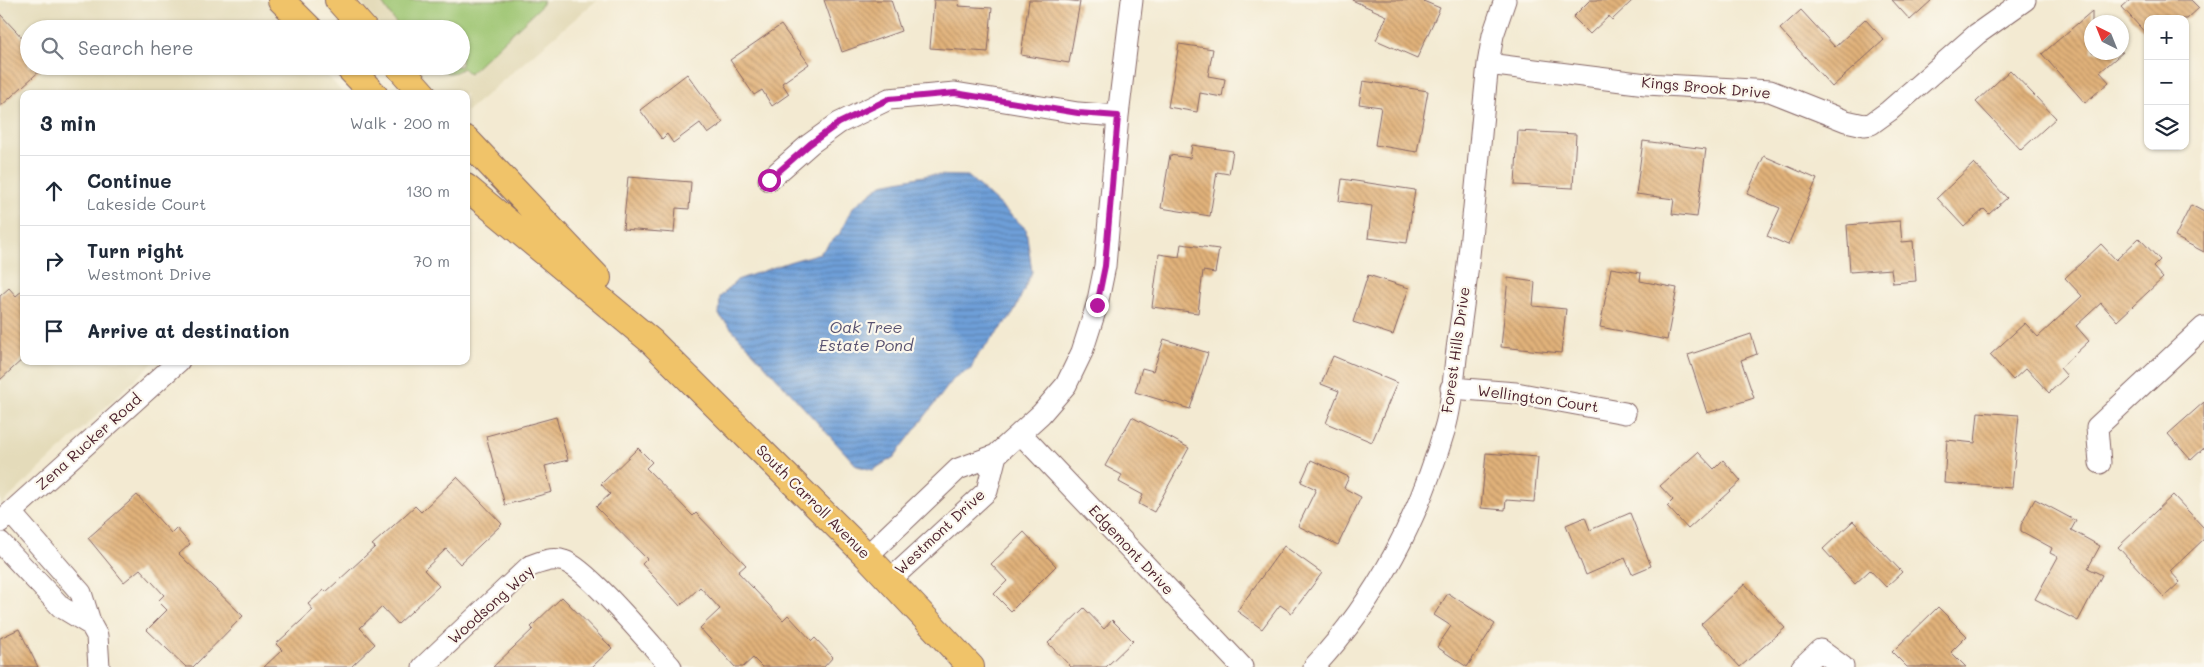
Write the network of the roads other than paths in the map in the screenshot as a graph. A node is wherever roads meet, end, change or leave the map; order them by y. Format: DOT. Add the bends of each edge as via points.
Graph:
graph roads {
  1 [pos="281,0"];
  2 [pos="1132,0"];
  3 [pos="1505,0"];
  4 [pos="2025,0"];
  5 [pos="339,2"];
  6 [pos="301,20"];
  7 [pos="356,20"];
  8 [pos="1488,64"];
  9 [pos="356,75"];
  10 [pos="406,75"];
  11 [pos="370,90"];
  12 [pos="419,90"];
  13 [pos="1118,116"];
  14 [pos="470,143"];
  15 [pos="769,180"];
  16 [pos="470,190"];
  17 [pos="2204,327"];
  18 [pos="651,341"];
  19 [pos="175,365"];
  20 [pos="1451,388"];
  21 [pos="1624,412"];
  22 [pos="1020,433"];
  23 [pos="996,455"];
  24 [pos="2100,463"];
  25 [pos="6,518"];
  26 [pos="0,542"];
  27 [pos="867,556"];
  28 [pos="890,580"];
  29 [pos="92,625"];
  30 [pos="99,667"];
  31 [pos="423,667"];
  32 [pos="671,667"];
  33 [pos="971,667"];
  34 [pos="1242,667"];
  35 [pos="1314,667"];
  36 [pos="1802,667"];
  37 [pos="1843,667"];
  1 -- 6 [label="main road"];
  2 -- 13 [label="street, Westmont Drive"];
  3 -- 8 [label="street, Forest Hills Drive" via="1492,35"];
  4 -- 8 [label="street, Kings Brook Drive" via="1978,34 1889,111 1871,124 1864,125 1770,91 1646,84"];
  5 -- 7 [label="main road"];
  8 -- 20 [label="street, Forest Hills Drive" via="1462,315"];
  9 -- 11 [label="main road"];
  10 -- 12 [label="main road"];
  13 -- 15 [label="street" via="1078,113 955,93 889,99 839,123"];
  13 -- 22 [label="street, Westmont Drive" via="1105,266 1097,305 1082,352 1066,385"];
  14 -- 18 [label="main road, South Carroll Avenue" via="609,290"];
  16 -- 18 [label="main road, South Carroll Avenue"];
  17 -- 24 [label="street" via="2097,427"];
  18 -- 27 [label="main road, South Carroll Avenue"];
  19 -- 25 [label="street, Zena Rucker Road"];
  20 -- 21 [label="street, Wellington Court" via="1516,392"];
  20 -- 35 [label="street, Forest Hills Drive" via="1446,426 1415,516 1375,590 1340,639"];
  22 -- 23 [label="street, Westmont Drive"];
  22 -- 34 [label="street, Edgemont Drive"];
  23 -- 27 [label="street, Westmont Drive" via="958,469"];
  23 -- 28 [label="street, Westmont Drive" via="987,491"];
  25 -- 29 [label="street" via="48,553 81,593"];
  26 -- 29 [label="street" via="61,607"];
  27 -- 28 [label="main road, South Carroll Avenue"];
  28 -- 33 [label="main road, South Carroll Avenue"];
  29 -- 30 [label="street" via="97,636"];
  31 -- 32 [label="street, Woodsong Way" via="530,566 545,560 562,560 574,565"];
  36 -- 37 [label="street" via="1820,650"];
}
